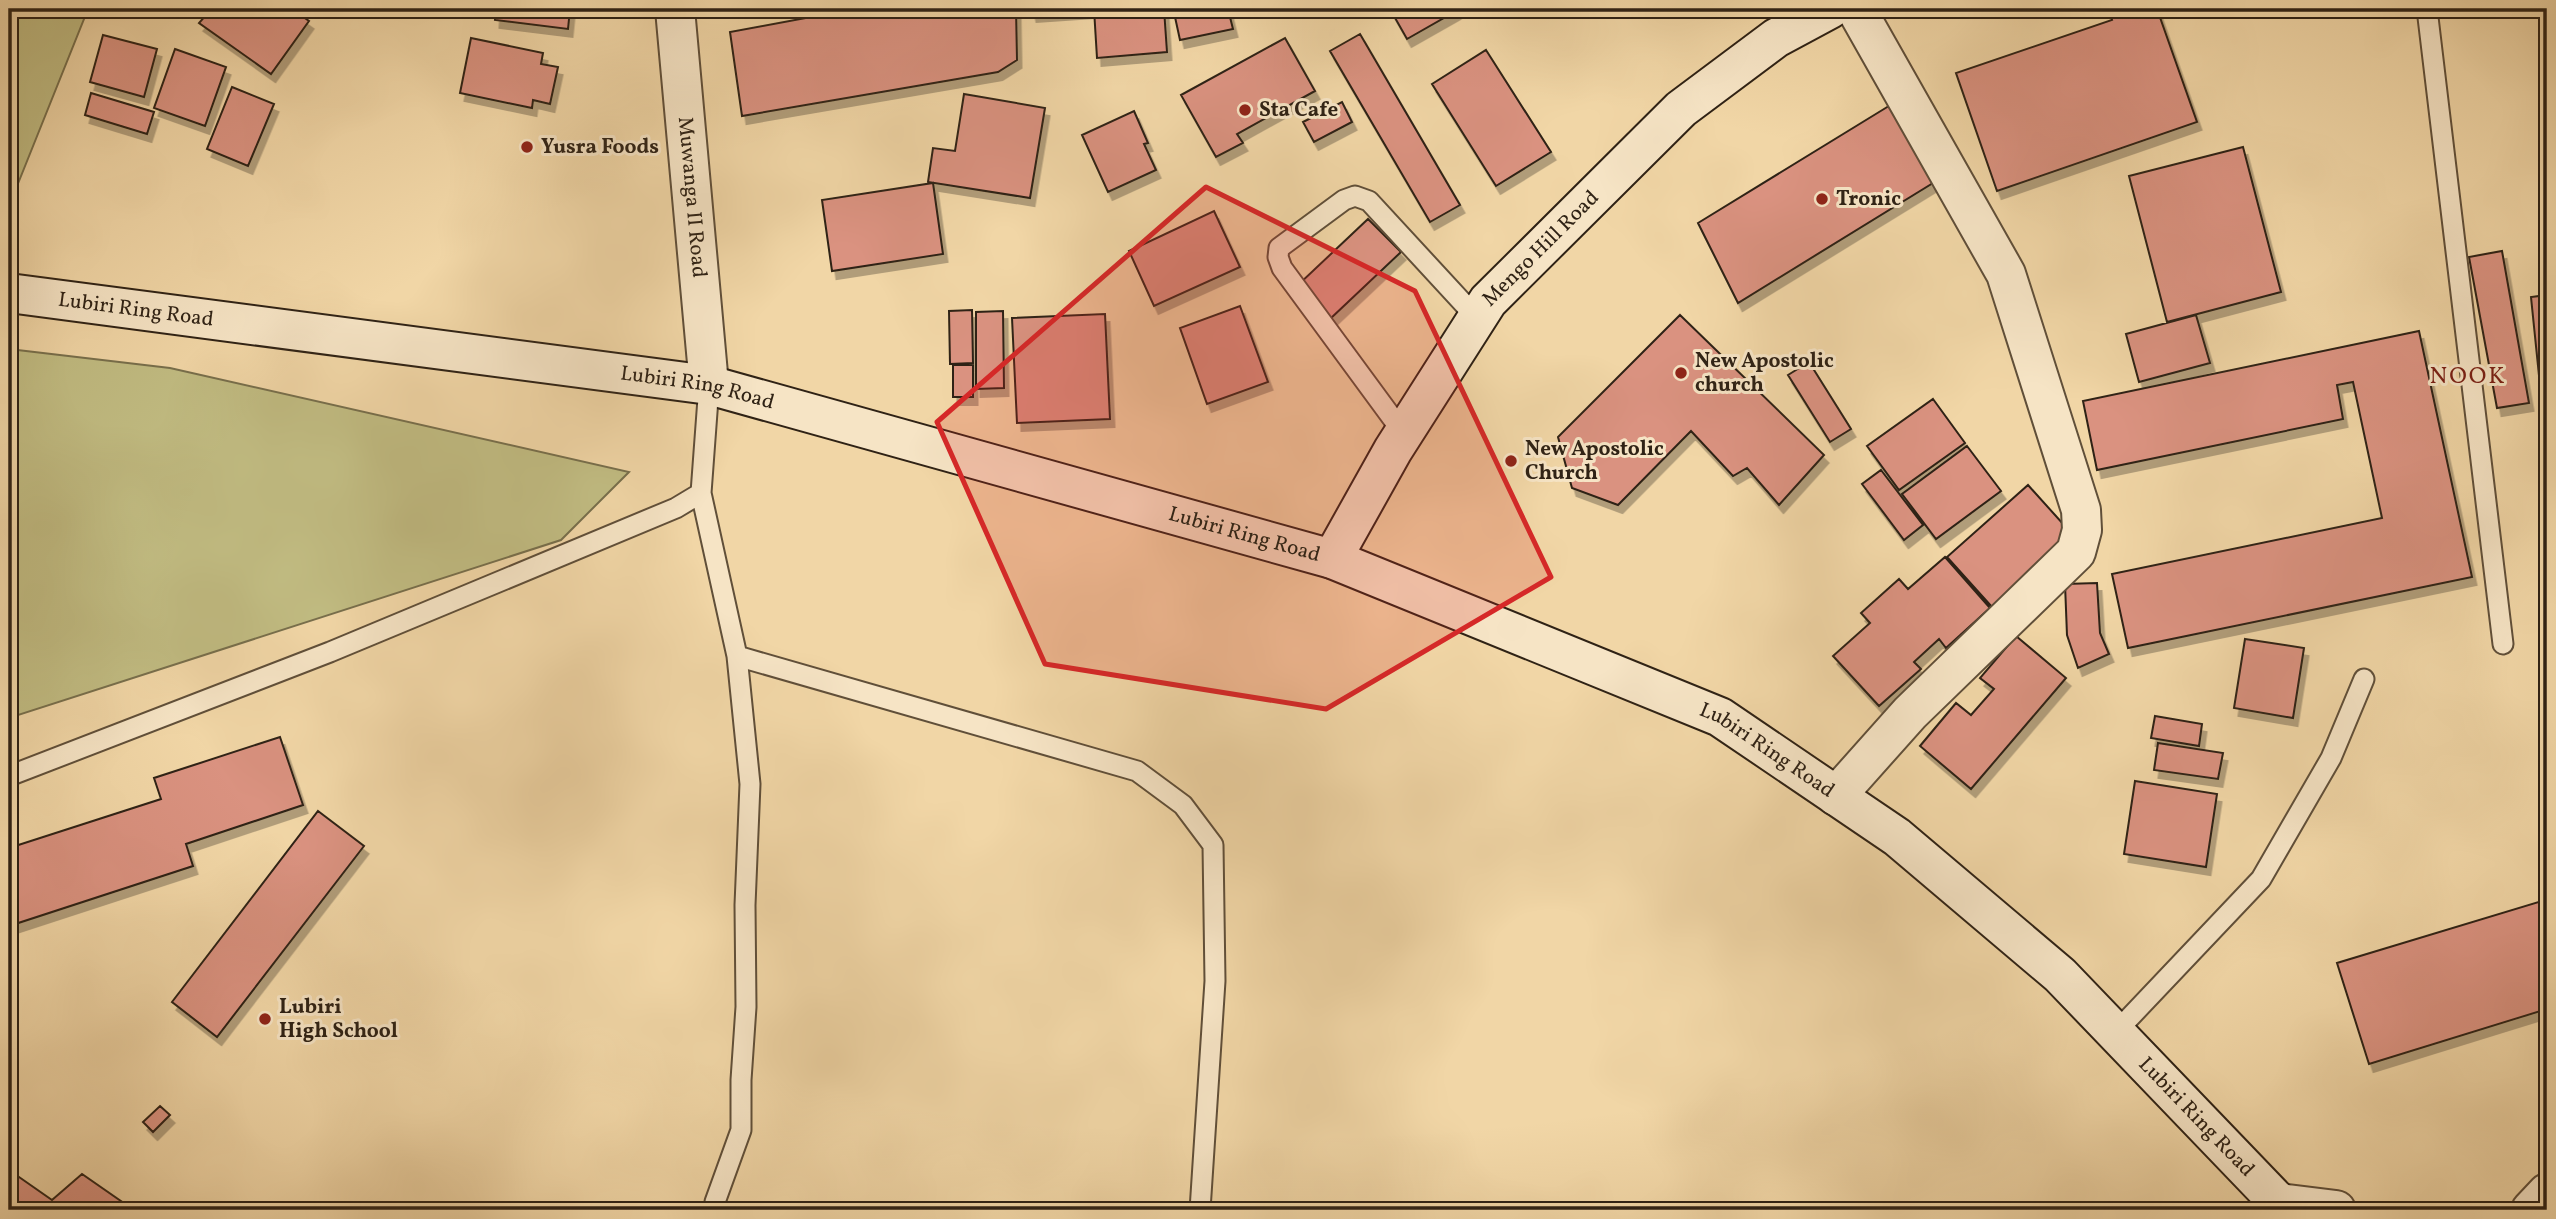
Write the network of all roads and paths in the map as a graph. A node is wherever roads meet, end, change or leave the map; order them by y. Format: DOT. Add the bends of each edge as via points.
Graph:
graph roads {
  1 [pos="675,9"];
  2 [pos="1830,9"];
  3 [pos="1856,9"];
  4 [pos="2427,9"];
  5 [pos="9,293"];
  6 [pos="1476,317"];
  7 [pos="709,385"];
  8 [pos="1404,434"];
  9 [pos="701,493"];
  10 [pos="1332,559"];
  11 [pos="2503,644"];
  12 [pos="737,656"];
  13 [pos="2364,679"];
  14 [pos="9,776"];
  15 [pos="1836,796"];
  16 [pos="2115,1033"];
  17 [pos="2547,1193"];
  18 [pos="2281,1206"];
  19 [pos="715,1210"];
  20 [pos="1200,1210"];
  21 [pos="2336,1210"];
  22 [pos="2531,1210"];
  1 -- 7 [label="main road, Muwanga II Road"];
  2 -- 6 [label="main road, Mengo Hill Road" via="1776,37 1681,109"];
  3 -- 15 [label="main road" via="2006,274 2081,510 2082,530 2076,552 1910,713"];
  4 -- 11 [label="lane"];
  5 -- 7 [label="main road, Lubiri Ring Road"];
  6 -- 8 [label="main road, Mengo Hill Road"];
  6 -- 8 [label="lane" via="1369,201 1355,196 1279,248 1282,268"];
  7 -- 9 [label="lane"];
  7 -- 10 [label="main road, Lubiri Ring Road"];
  8 -- 10 [label="main road, Mengo Hill Road"];
  9 -- 12 [label="lane"];
  9 -- 14 [label="lane" via="676,508 330,652"];
  10 -- 15 [label="main road, Lubiri Ring Road" via="1720,717"];
  12 -- 19 [label="lane" via="750,784 746,1007 741,1129"];
  12 -- 20 [label="lane" via="1137,771 1183,805 1213,845 1215,981"];
  13 -- 16 [label="lane" via="2331,758 2261,879"];
  15 -- 16 [label="main road, Lubiri Ring Road" via="1897,837 2060,975"];
  16 -- 18 [label="main road, Lubiri Ring Road"];
  17 -- 22 [label="main road"];
  18 -- 21 [label="main road"];
}
